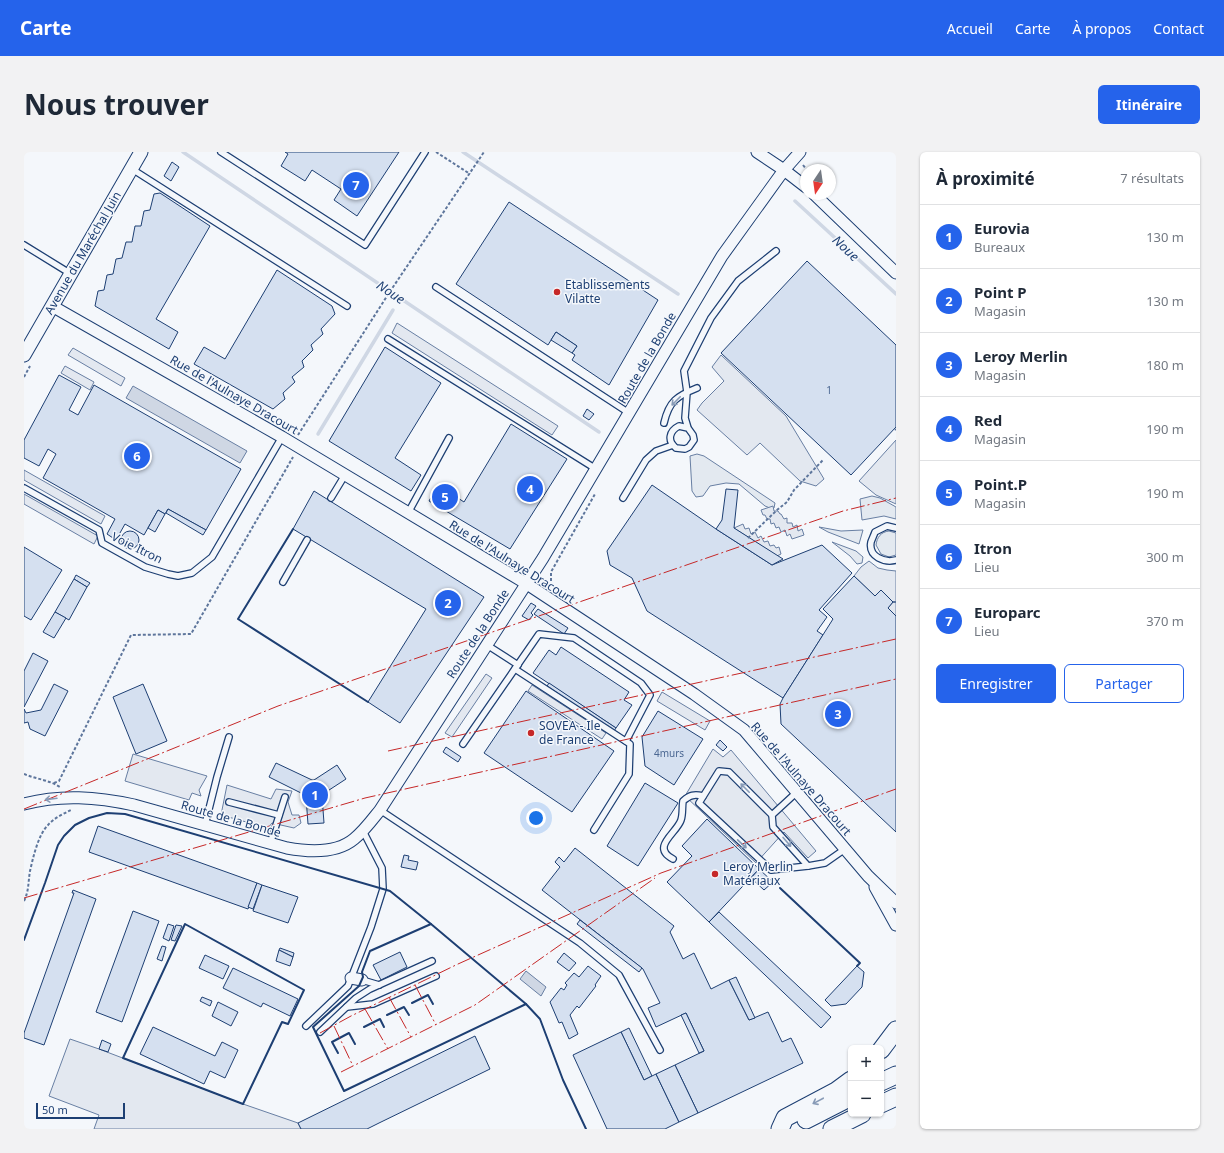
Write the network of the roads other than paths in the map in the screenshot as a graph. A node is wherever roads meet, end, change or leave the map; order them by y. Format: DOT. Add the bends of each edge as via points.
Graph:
graph roads {
  1 [pos="141,152"];
  2 [pos="221,152"];
  3 [pos="425,152"];
  4 [pos="757,152"];
  5 [pos="800,152"];
  6 [pos="132,169"];
  7 [pos="788,173"];
  8 [pos="800,182"];
  9 [pos="820,200"];
  10 [pos="24,245"];
  11 [pos="776,251"];
  12 [pos="896,273"];
  13 [pos="71,274"];
  14 [pos="436,287"];
  15 [pos="52,306"];
  16 [pos="347,306"];
  17 [pos="388,339"];
  18 [pos="24,355"];
  19 [pos="697,388"];
  20 [pos="686,392"];
  21 [pos="630,413"];
  22 [pos="664,423"];
  23 [pos="688,428"];
  24 [pos="282,437"];
  25 [pos="450,438"];
  26 [pos="673,445"];
  27 [pos="597,469"];
  28 [pos="344,475"];
  29 [pos="24,488"];
  30 [pos="331,498"];
  31 [pos="623,498"];
  32 [pos="408,513"];
  33 [pos="896,528"];
  34 [pos="307,540"];
  35 [pos="896,560"];
  36 [pos="283,582"];
  37 [pos="527,584"];
  38 [pos="487,645"];
  39 [pos="516,667"];
  40 [pos="229,737"];
  41 [pos="626,741"];
  42 [pos="463,744"];
  43 [pos="797,791"];
  44 [pos="703,796"];
  45 [pos="285,797"];
  46 [pos="229,802"];
  47 [pos="24,804"];
  48 [pos="380,810"];
  49 [pos="279,815"];
  50 [pos="772,815"];
  51 [pos="205,826"];
  52 [pos="594,830"];
  53 [pos="362,831"];
  54 [pos="270,844"];
  55 [pos="845,849"];
  56 [pos="673,859"];
  57 [pos="808,866"];
  58 [pos="868,876"];
  59 [pos="896,903"];
  60 [pos="896,925"];
  61 [pos="432,961"];
  62 [pos="436,976"];
  63 [pos="357,979"];
  64 [pos="379,985"];
  65 [pos="347,1007"];
  66 [pos="306,1026"];
  67 [pos="896,1030"];
  68 [pos="320,1032"];
  69 [pos="884,1046"];
  70 [pos="660,1050"];
  71 [pos="896,1075"];
  72 [pos="850,1081"];
  73 [pos="883,1081"];
  74 [pos="896,1097"];
  75 [pos="848,1099"];
  76 [pos="884,1103"];
  77 [pos="856,1117"];
  78 [pos="780,1129"];
  79 [pos="788,1129"];
  80 [pos="832,1129"];
  1 -- 6 [label="street, Avenue du Maréchal Juin"];
  2 -- 3 [label="lane" via="365,245"];
  4 -- 7 [label="street"];
  5 -- 7 [label="street, Route de la Bonde"];
  6 -- 13 [label="street, Avenue du Maréchal Juin"];
  6 -- 16 [label="lane"];
  7 -- 8 [label="street"];
  7 -- 21 [label="street, Route de la Bonde" via="722,256"];
  9 -- 12 [label="street"];
  10 -- 13 [label="lane"];
  11 -- 20 [label="lane" via="738,281 711,318 684,371"];
  13 -- 15 [label="street, Avenue du Maréchal Juin"];
  14 -- 21 [label="lane"];
  15 -- 18 [label="street, Avenue du Maréchal Juin"];
  15 -- 24 [label="street, Rue de l'Aulnaye Dracourt"];
  17 -- 27 [label="lane"];
  19 -- 20 [label="lane"];
  20 -- 22 [label="lane, one-way" via="674,399 666,412"];
  20 -- 23 [label="lane" via="685,418"];
  21 -- 27 [label="street, Route de la Bonde"];
  23 -- 26 [label="lane" via="679,426 672,431 670,441"];
  23 -- 26 [label="lane" via="694,435 689,448 680,450"];
  24 -- 28 [label="street, Rue de l'Aulnaye Dracourt"];
  24 -- 29 [label="lane, Voie Itron" via="212,557 192,573 178,576 145,567 102,543 99,530"];
  25 -- 32 [label="lane"];
  26 -- 31 [label="lane" via="656,452 646,460"];
  27 -- 37 [label="street, Route de la Bonde"];
  28 -- 30 [label="lane"];
  28 -- 32 [label="street, Rue de l'Aulnaye Dracourt"];
  32 -- 37 [label="street, Rue de l'Aulnaye Dracourt"];
  33 -- 35 [label="lane" via="887,526 875,532 871,543 873,552 881,560"];
  34 -- 36 [label="lane"];
  37 -- 38 [label="street, Route de la Bonde"];
  37 -- 43 [label="street, Rue de l'Aulnaye Dracourt" via="744,730"];
  38 -- 39 [label="lane"];
  38 -- 48 [label="street, Route de la Bonde"];
  39 -- 41 [label="lane"];
  39 -- 41 [label="lane" via="539,634 574,638 641,683 650,695"];
  39 -- 42 [label="lane"];
  40 -- 51 [label="lane"];
  41 -- 52 [label="lane" via="630,744 629,774"];
  43 -- 50 [label="lane"];
  43 -- 55 [label="street, Rue de l'Aulnaye Dracourt"];
  50 -- 44 [label="lane, one-way" via="729,772 719,770"];
  44 -- 56 [label="lane" via="689,796 683,801 681,820 665,841 664,852"];
  44 -- 57 [label="lane, one-way" via="699,803 771,870"];
  45 -- 49 [label="lane"];
  46 -- 49 [label="lane"];
  51 -- 47 [label="street, Route de la Bonde, one-way" via="110,800 79,797 39,800"];
  48 -- 53 [label="street, Route de la Bonde"];
  48 -- 70 [label="lane" via="580,943 619,974"];
  49 -- 54 [label="lane"];
  50 -- 57 [label="lane, one-way" via="773,827"];
  51 -- 54 [label="street, Route de la Bonde"];
  53 -- 54 [label="street, Route de la Bonde" via="353,840 327,850 309,852"];
  53 -- 63 [label="lane" via="382,868 383,889"];
  55 -- 57 [label="lane" via="825,864"];
  55 -- 58 [label="street, Rue de l'Aulnaye Dracourt"];
  58 -- 59 [label="street, Rue de l'Aulnaye Dracourt"];
  58 -- 60 [label="street, Rue de l'Aulnaye Dracourt"];
  61 -- 64 [label="lane"];
  62 -- 65 [label="lane" via="373,1004"];
  63 -- 64 [label="lane"];
  63 -- 66 [label="lane"];
  64 -- 65 [label="lane" via="356,998"];
  65 -- 68 [label="lane"];
  67 -- 69 [label="main road"];
  71 -- 73 [label="main road"];
  72 -- 78 [label="main road, one-way" via="785,1118"];
  74 -- 76 [label="main road"];
  75 -- 79 [label="main road"];
  77 -- 80 [label="main road"];
}
